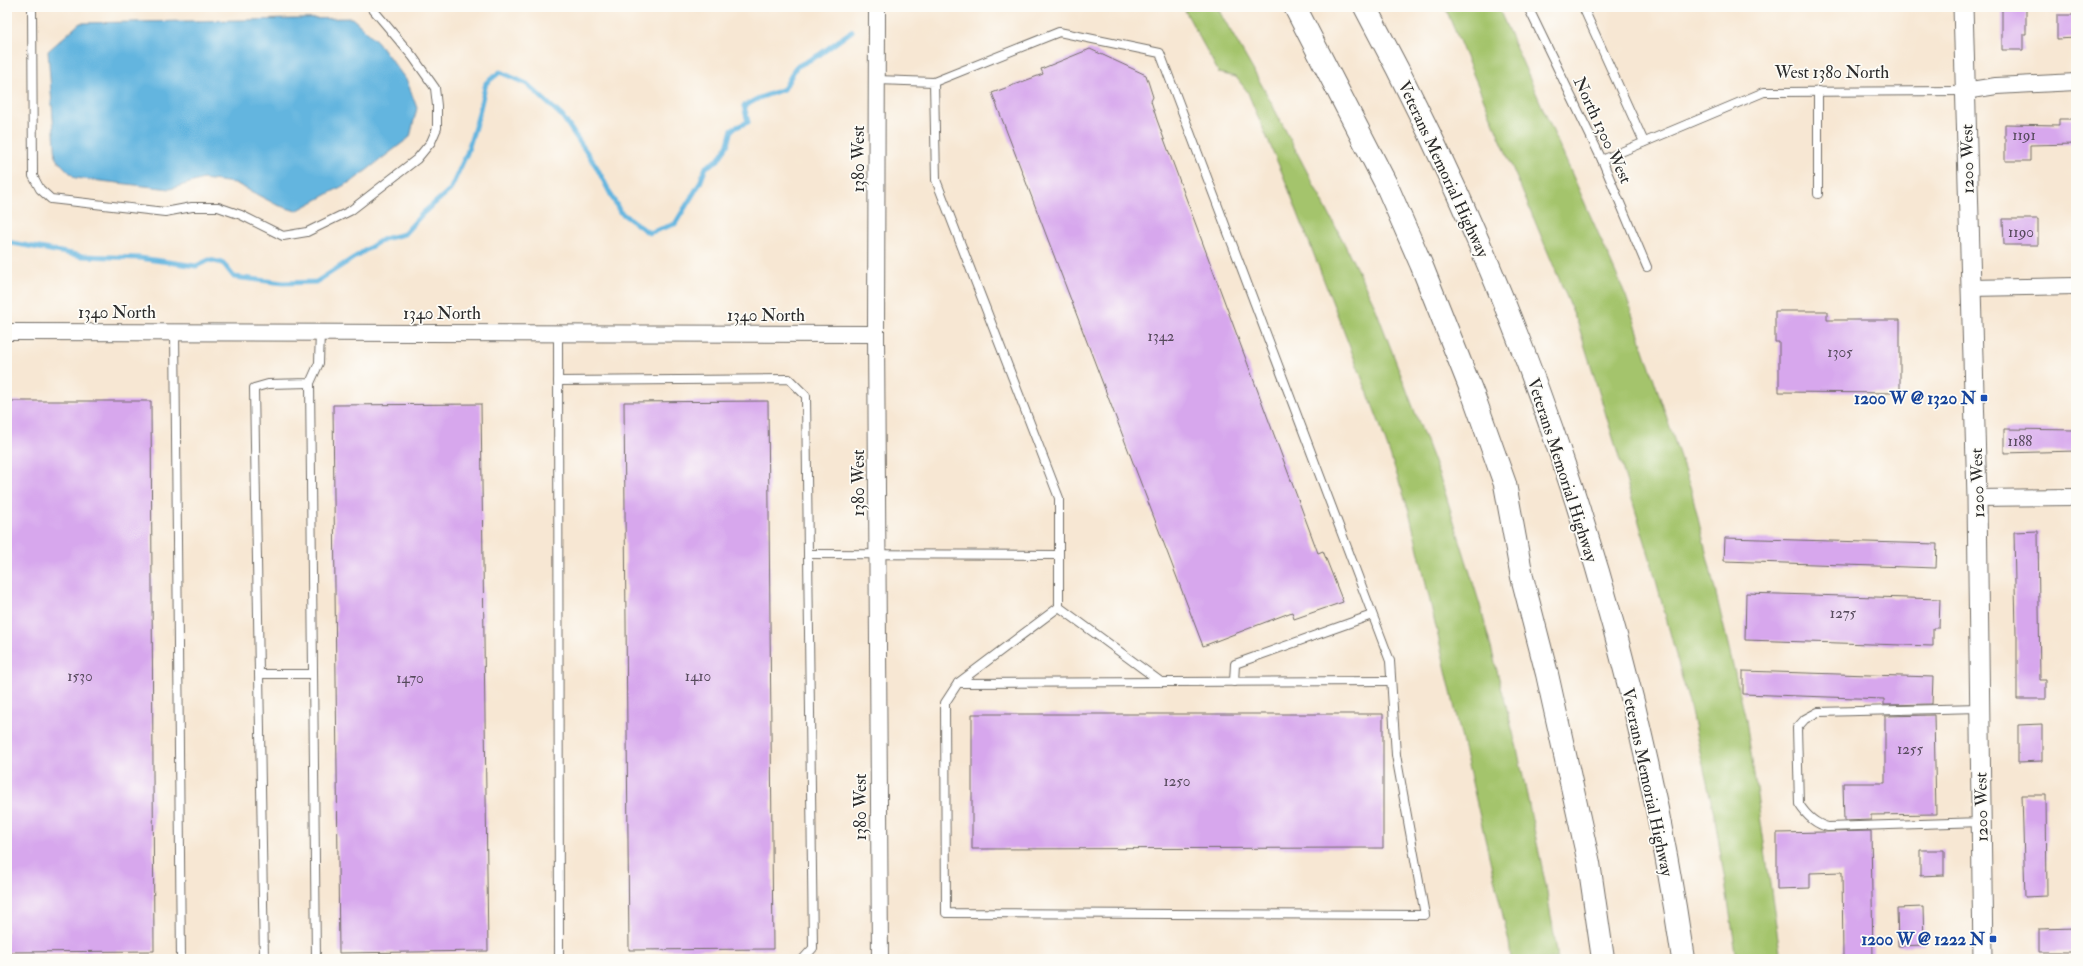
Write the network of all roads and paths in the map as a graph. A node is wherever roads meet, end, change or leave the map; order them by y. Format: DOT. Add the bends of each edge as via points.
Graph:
graph roads {
  1 [pos="32,7"];
  2 [pos="371,7"];
  3 [pos="877,7"];
  4 [pos="1281,7"];
  5 [pos="1295,7"];
  6 [pos="1365,7"];
  7 [pos="1373,7"];
  8 [pos="1528,7"];
  9 [pos="1584,7"];
  10 [pos="1962,7"];
  11 [pos="1379,32"];
  12 [pos="1320,54"];
  13 [pos="877,80"];
  14 [pos="934,82"];
  15 [pos="2076,82"];
  16 [pos="1965,90"];
  17 [pos="1818,91"];
  18 [pos="1644,142"];
  19 [pos="1602,160"];
  20 [pos="1818,194"];
  21 [pos="1647,267"];
  22 [pos="2076,286"];
  23 [pos="1970,288"];
  24 [pos="174,331"];
  25 [pos="7,332"];
  26 [pos="320,332"];
  27 [pos="558,333"];
  28 [pos="876,334"];
  29 [pos="558,381"];
  30 [pos="310,383"];
  31 [pos="2076,497"];
  32 [pos="1977,498"];
  33 [pos="808,554"];
  34 [pos="878,554"];
  35 [pos="1059,555"];
  36 [pos="1059,607"];
  37 [pos="1372,615"];
  38 [pos="259,674"];
  39 [pos="313,674"];
  40 [pos="1391,681"];
  41 [pos="1161,682"];
  42 [pos="1234,682"];
  43 [pos="958,683"];
  44 [pos="1980,708"];
  45 [pos="1982,822"];
  46 [pos="182,959"];
  47 [pos="264,959"];
  48 [pos="316,959"];
  49 [pos="559,959"];
  50 [pos="803,959"];
  51 [pos="880,959"];
  52 [pos="1603,959"];
  53 [pos="1682,959"];
  54 [pos="1984,959"];
  1 -- 2 [label="lane" via="33,176 40,189 51,199 165,212 192,207 218,207 241,215 283,236 306,232 350,210 417,159 431,142 437,128 435,88"];
  3 -- 13 [label="street, 1380 West"];
  4 -- 12 [label="highway"];
  5 -- 12 [label="highway"];
  6 -- 11 [label="highway, Veterans Memorial Highway"];
  7 -- 11 [label="highway"];
  8 -- 19 [label="lane, North 1300 West"];
  9 -- 18 [label="lane"];
  10 -- 16 [label="street, 1200 West"];
  11 -- 53 [label="highway, Veterans Memorial Highway" via="1434,141 1497,283 1561,458 1602,590 1636,720 1658,817"];
  12 -- 52 [label="highway" via="1386,184 1421,264 1505,484 1522,577 1549,681 1589,863"];
  13 -- 14 [label="lane"];
  13 -- 28 [label="street, 1380 West"];
  14 -- 35 [label="lane" via="936,180 1059,498"];
  14 -- 37 [label="lane" via="1059,32 1160,54"];
  15 -- 16 [label="street, West 1380 North"];
  16 -- 17 [label="lane, West 1380 North"];
  16 -- 23 [label="street, 1200 West"];
  17 -- 18 [label="lane, West 1380 North" via="1764,92"];
  17 -- 20 [label="lane"];
  18 -- 19 [label="lane, West 1380 North"];
  19 -- 21 [label="lane, North 1300 West"];
  22 -- 23 [label="street"];
  23 -- 32 [label="street, 1200 West"];
  24 -- 25 [label="street, 1340 North"];
  24 -- 26 [label="street, 1340 North"];
  24 -- 46 [label="lane"];
  26 -- 27 [label="street, 1340 North"];
  26 -- 30 [label="lane" via="319,363"];
  27 -- 28 [label="street, 1340 North"];
  27 -- 29 [label="lane"];
  28 -- 34 [label="street, 1380 West"];
  29 -- 33 [label="lane" via="789,379 806,396"];
  29 -- 49 [label="lane"];
  30 -- 38 [label="lane" via="268,384 254,388"];
  30 -- 39 [label="lane"];
  31 -- 32 [label="street"];
  32 -- 44 [label="street, 1200 West"];
  33 -- 34 [label="lane"];
  33 -- 50 [label="lane" via="813,948"];
  34 -- 35 [label="lane"];
  34 -- 51 [label="street, 1380 West"];
  35 -- 36 [label="lane"];
  36 -- 41 [label="lane"];
  36 -- 43 [label="lane"];
  37 -- 40 [label="lane" via="1390,661"];
  37 -- 42 [label="lane" via="1235,664"];
  38 -- 39 [label="lane"];
  38 -- 47 [label="lane"];
  39 -- 48 [label="lane"];
  40 -- 42 [label="lane"];
  40 -- 43 [label="lane" via="1396,755 1425,915 946,913 945,703"];
  41 -- 42 [label="lane"];
  41 -- 43 [label="lane"];
  44 -- 45 [label="street, 1200 West"];
  44 -- 45 [label="lane" via="1818,712 1805,719 1797,728 1797,736 1799,804 1805,813 1820,825"];
  45 -- 54 [label="street, 1200 West"];
}
